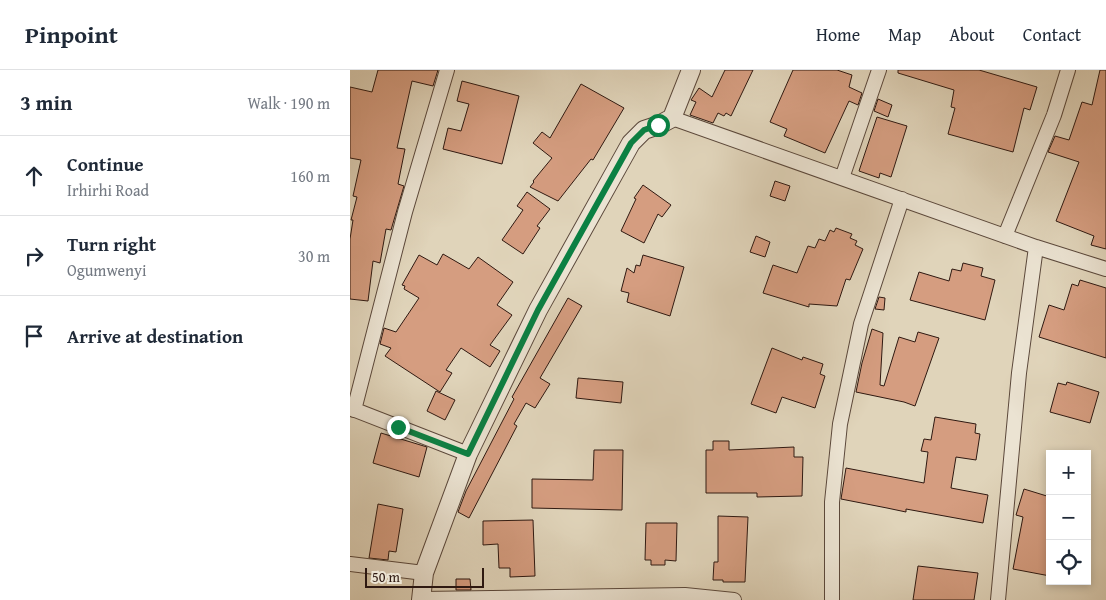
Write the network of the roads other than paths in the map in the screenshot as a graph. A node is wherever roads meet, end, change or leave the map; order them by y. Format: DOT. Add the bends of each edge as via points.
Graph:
graph roads {
  1 [pos="447,70"];
  2 [pos="691,70"];
  3 [pos="879,70"];
  4 [pos="1068,70"];
  5 [pos="672,118"];
  6 [pos="842,178"];
  7 [pos="902,199"];
  8 [pos="1005,236"];
  9 [pos="1036,247"];
  10 [pos="1106,269"];
  11 [pos="352,409"];
  12 [pos="468,454"];
  13 [pos="350,564"];
  14 [pos="424,573"];
  15 [pos="421,599"];
  16 [pos="734,600"];
  17 [pos="832,600"];
  18 [pos="998,600"];
  1 -- 11 [label="street"];
  2 -- 5 [label="street"];
  3 -- 6 [label="street"];
  4 -- 8 [label="street" via="1054,115"];
  5 -- 6 [label="street"];
  5 -- 12 [label="street" via="644,130 631,143 538,310"];
  6 -- 7 [label="street"];
  7 -- 8 [label="street"];
  7 -- 17 [label="street" via="861,324 840,424 832,502"];
  8 -- 9 [label="street"];
  9 -- 10 [label="street"];
  9 -- 18 [label="street" via="1019,373"];
  11 -- 12 [label="street"];
  12 -- 14 [label="street"];
  13 -- 14 [label="street"];
  14 -- 15 [label="street"];
  15 -- 16 [label="street" via="685,595"];
}
